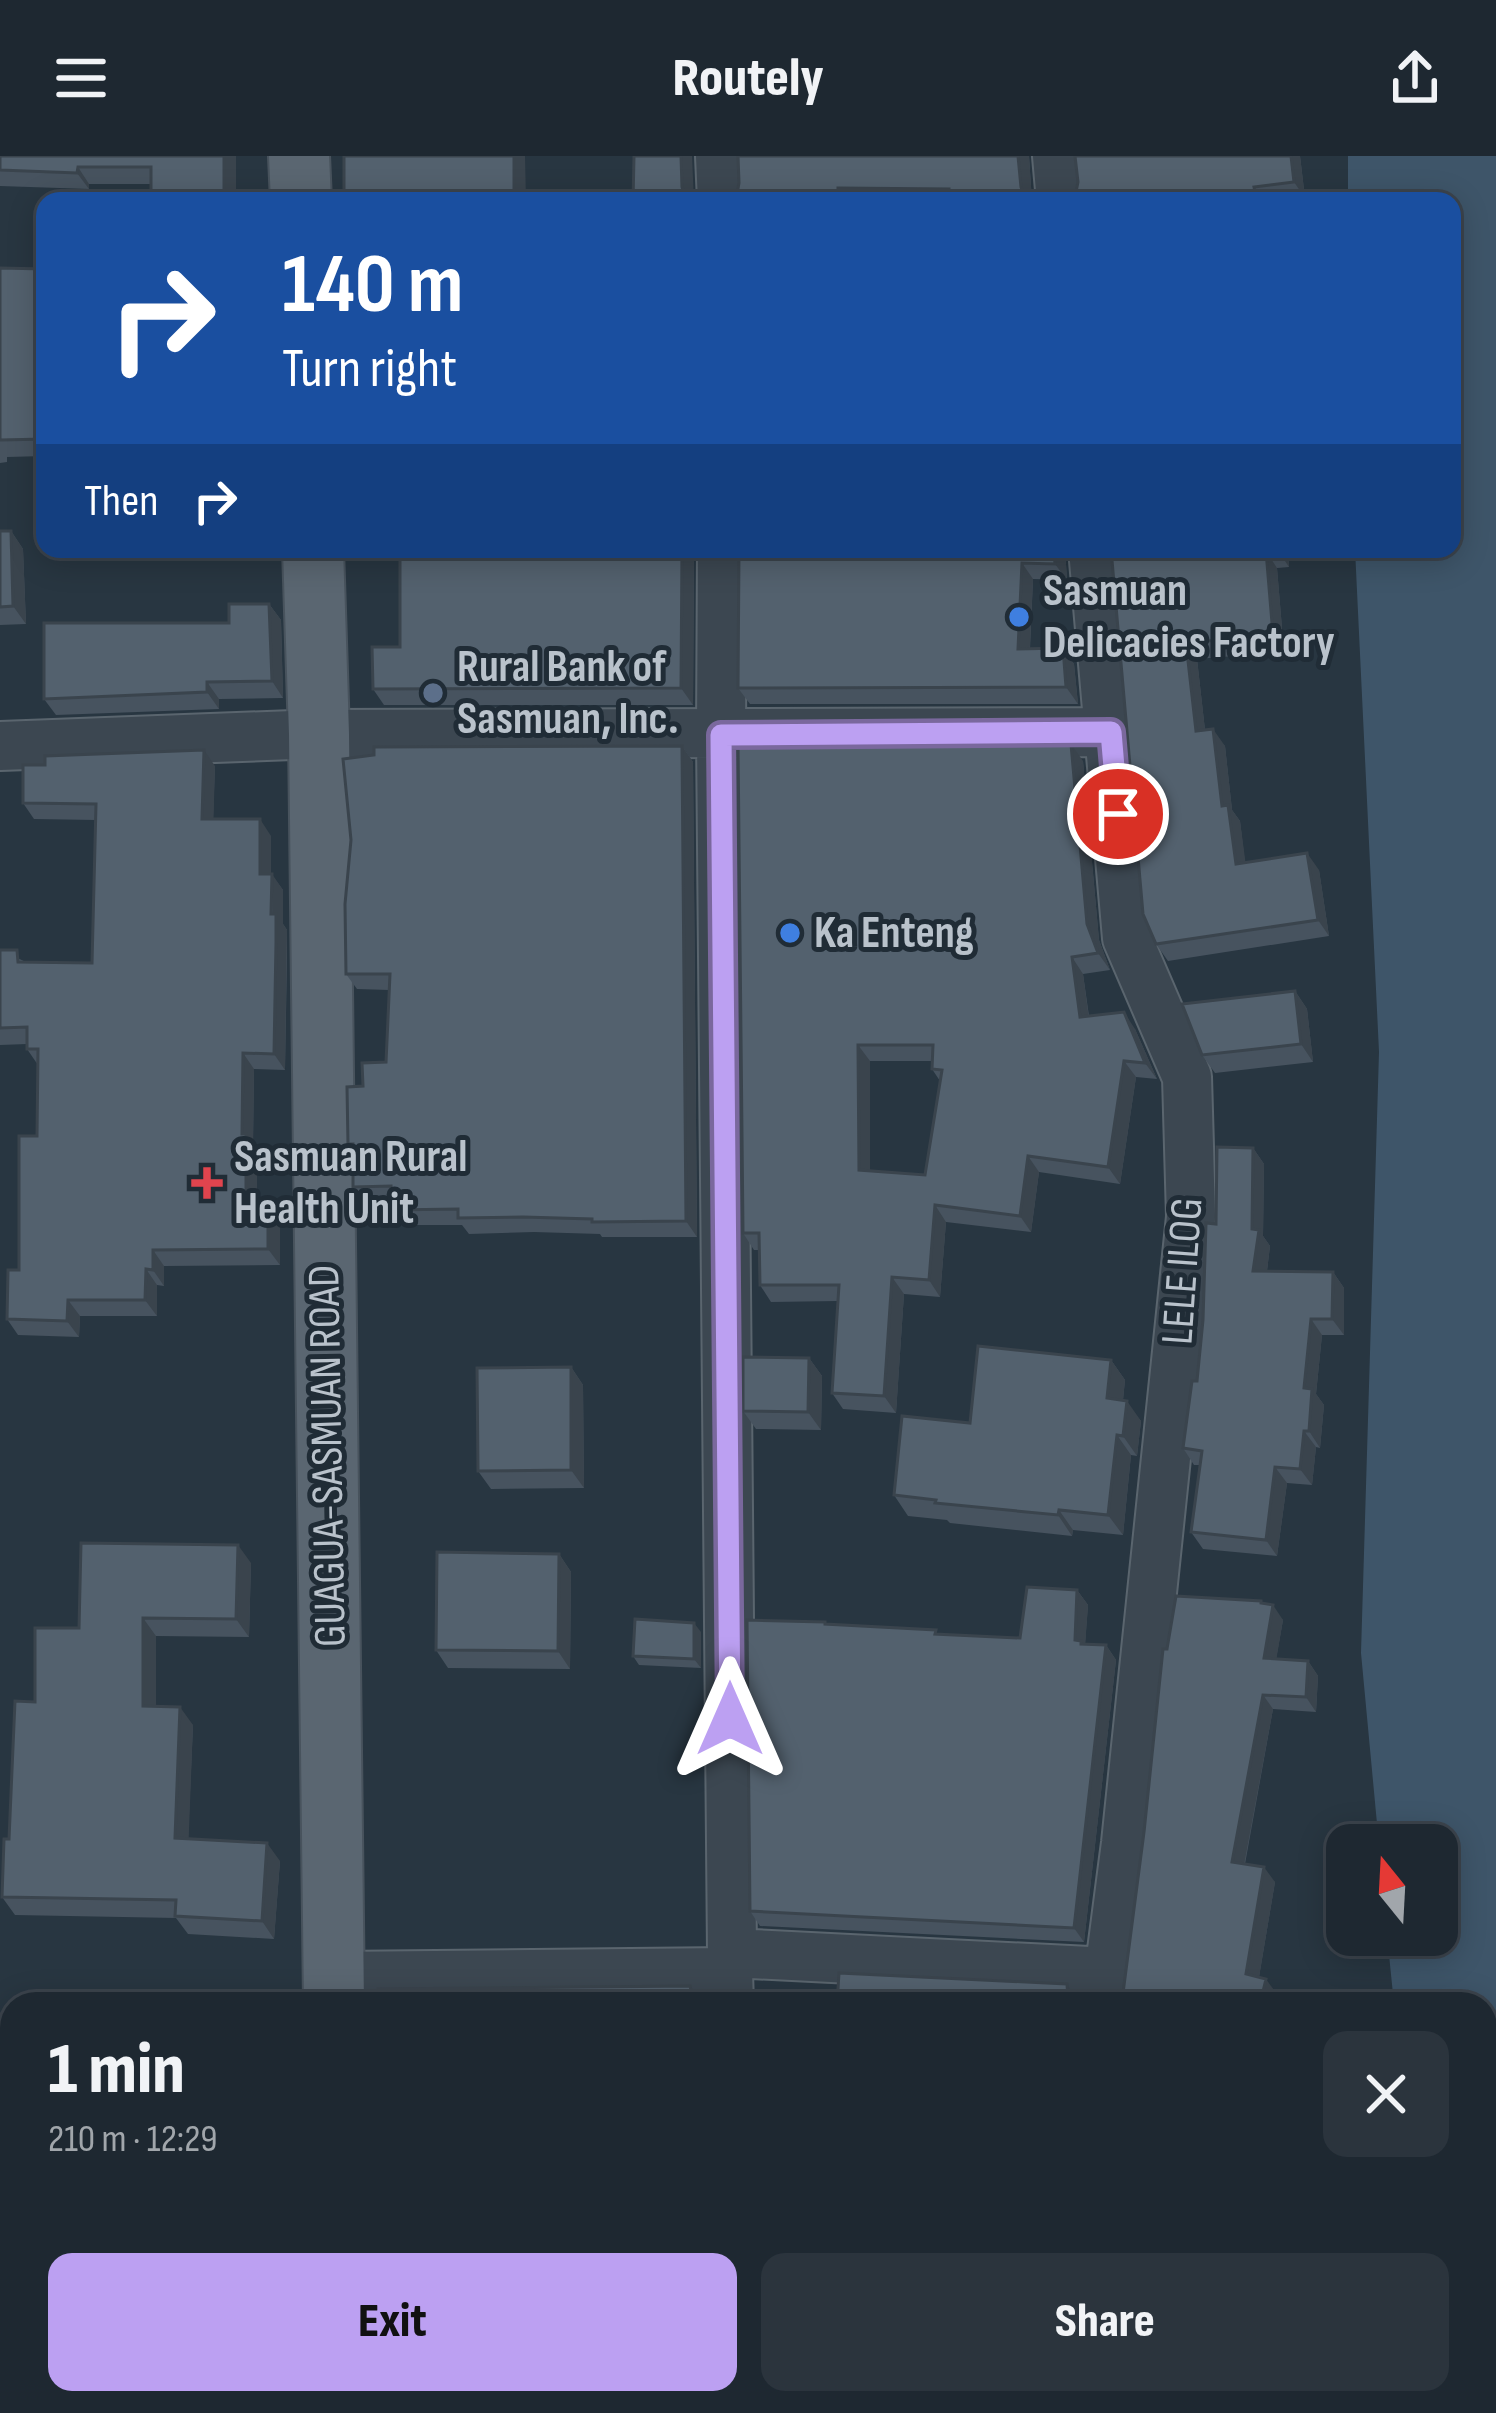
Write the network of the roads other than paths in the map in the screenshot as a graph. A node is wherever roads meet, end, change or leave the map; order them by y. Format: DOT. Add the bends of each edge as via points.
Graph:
graph roads {
  1 [pos="299,156"];
  2 [pos="720,156"];
  3 [pos="1058,156"];
  4 [pos="301,192"];
  5 [pos="722,192"];
  6 [pos="1060,192"];
  7 [pos="313,558"];
  8 [pos="722,558"];
  9 [pos="1095,558"];
  10 [pos="1111,732"];
  11 [pos="319,734"];
  12 [pos="721,735"];
  13 [pos="0,746"];
  14 [pos="730,1976"];
  15 [pos="1107,1988"];
  16 [pos="334,1990"];
  1 -- 4 [label="main road"];
  2 -- 5 [label="street"];
  3 -- 6 [label="street"];
  7 -- 11 [label="main road, GUAGUA-SASMUAN ROAD"];
  8 -- 12 [label="street"];
  9 -- 10 [label="street, LELE ILOG"];
  10 -- 12 [label="street"];
  10 -- 15 [label="street, LELE ILOG" via="1127,938 1187,1077 1191,1216"];
  11 -- 12 [label="street"];
  11 -- 13 [label="street"];
  11 -- 16 [label="main road, GUAGUA-SASMUAN ROAD"];
  12 -- 14 [label="street"];
  14 -- 15 [label="street"];
  14 -- 16 [label="street"];
}
